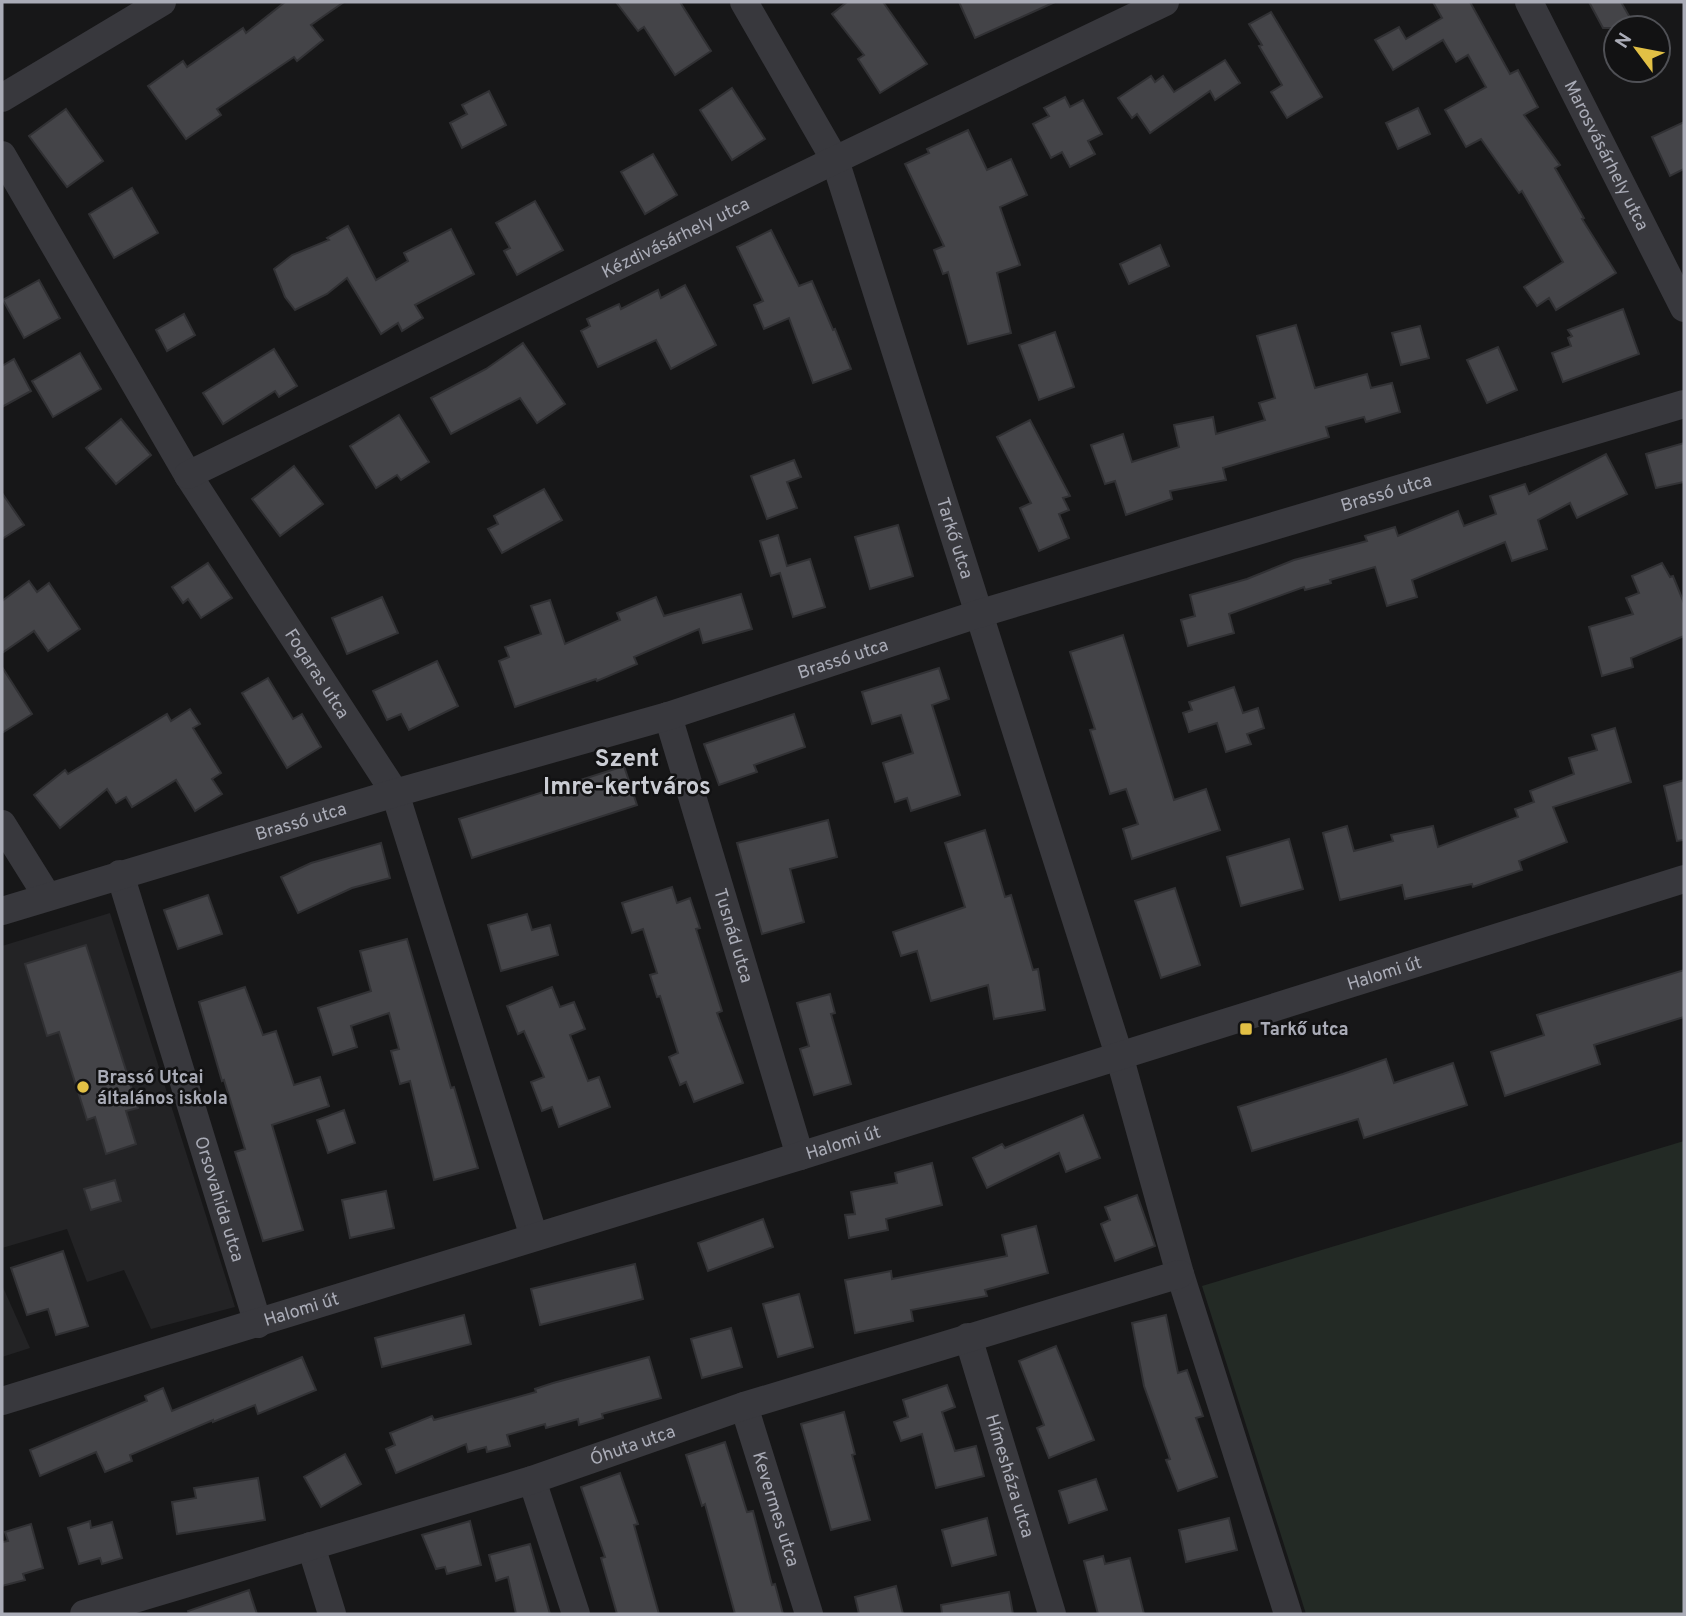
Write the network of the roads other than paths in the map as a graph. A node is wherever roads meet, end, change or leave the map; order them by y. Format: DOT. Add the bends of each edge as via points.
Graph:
graph roads {
  1 [pos="162,2"];
  2 [pos="744,2"];
  3 [pos="1165,2"];
  4 [pos="1529,2"];
  5 [pos="2,98"];
  6 [pos="2,155"];
  7 [pos="835,160"];
  8 [pos="1684,307"];
  9 [pos="1684,404"];
  10 [pos="188,475"];
  11 [pos="978,614"];
  12 [pos="668,716"];
  13 [pos="395,793"];
  14 [pos="2,824"];
  15 [pos="120,874"];
  16 [pos="1684,879"];
  17 [pos="47,896"];
  18 [pos="2,911"];
  19 [pos="1119,1055"];
  20 [pos="800,1156"];
  21 [pos="534,1237"];
  22 [pos="1180,1275"];
  23 [pos="258,1324"];
  24 [pos="968,1337"];
  25 [pos="2,1401"];
  26 [pos="744,1406"];
  27 [pos="532,1480"];
  28 [pos="311,1546"];
  29 [pos="92,1613"];
  30 [pos="332,1614"];
  31 [pos="576,1614"];
  32 [pos="809,1614"];
  33 [pos="1052,1614"];
  34 [pos="1288,1614"];
  1 -- 5 [label="street"];
  2 -- 7 [label="street, Tarkő utca"];
  3 -- 7 [label="street, Kézdivásárhely utca"];
  4 -- 8 [label="street, Marosvásárhely utca"];
  6 -- 10 [label="street, Fogaras utca"];
  7 -- 10 [label="street, Kézdivásárhely utca"];
  7 -- 11 [label="street, Tarkő utca"];
  9 -- 11 [label="street, Brassó utca"];
  10 -- 13 [label="street, Fogaras utca"];
  11 -- 12 [label="street, Brassó utca"];
  11 -- 19 [label="street, Tarkő utca"];
  12 -- 13 [label="street, Brassó utca"];
  12 -- 20 [label="street, Tusnád utca"];
  13 -- 15 [label="street, Brassó utca"];
  13 -- 21 [label="street, Fogaras utca"];
  14 -- 17 [label="street"];
  15 -- 17 [label="street, Brassó utca"];
  15 -- 23 [label="street, Orsovahida utca"];
  16 -- 19 [label="street, Halomi út"];
  17 -- 18 [label="street, Brassó utca"];
  19 -- 20 [label="street, Halomi út"];
  19 -- 22 [label="street, Tarkő utca"];
  20 -- 21 [label="street, Halomi út"];
  21 -- 23 [label="street, Halomi út"];
  22 -- 24 [label="street, Óhuta utca"];
  22 -- 34 [label="street, Tarkő utca"];
  23 -- 25 [label="street, Halomi út"];
  24 -- 26 [label="street, Óhuta utca"];
  24 -- 33 [label="street, Hímesháza utca"];
  26 -- 27 [label="street, Óhuta utca"];
  26 -- 32 [label="street, Kevermes utca"];
  27 -- 28 [label="street, Óhuta utca"];
  27 -- 31 [label="street"];
  28 -- 29 [label="street, Óhuta utca"];
  28 -- 30 [label="street"];
}
